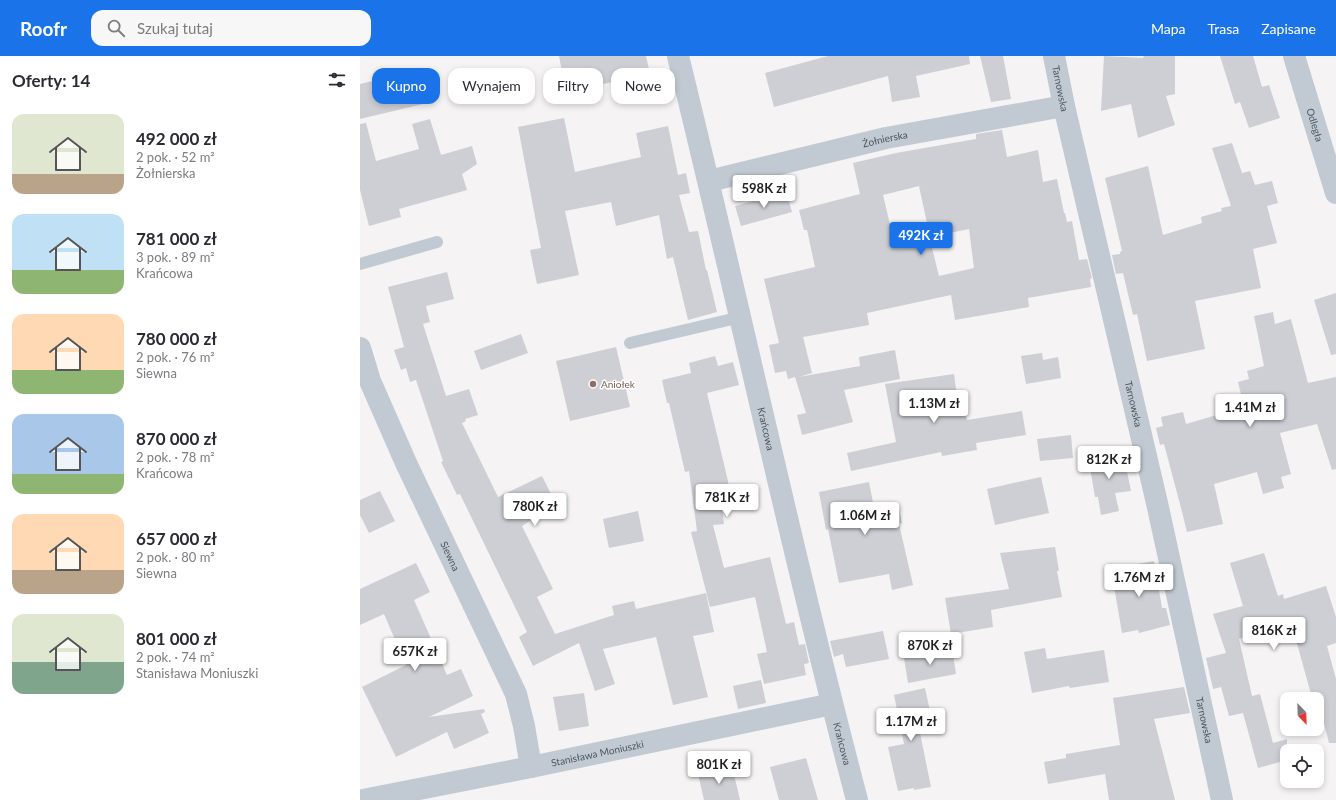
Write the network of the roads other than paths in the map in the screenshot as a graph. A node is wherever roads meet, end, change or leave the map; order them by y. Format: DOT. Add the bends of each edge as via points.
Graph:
graph roads {
  1 [pos="678,56"];
  2 [pos="1054,56"];
  3 [pos="1294,56"];
  4 [pos="1064,106"];
  5 [pos="709,181"];
  6 [pos="1336,193"];
  7 [pos="437,242"];
  8 [pos="360,264"];
  9 [pos="741,317"];
  10 [pos="630,343"];
  11 [pos="360,348"];
  12 [pos="832,704"];
  13 [pos="531,767"];
  14 [pos="363,800"];
  15 [pos="857,800"];
  16 [pos="1222,800"];
  1 -- 5 [label="street, Krańcowa"];
  2 -- 4 [label="street, Tarnowska"];
  3 -- 6 [label="street, Odległa"];
  4 -- 5 [label="street, Żołnierska" via="886,138"];
  4 -- 16 [label="street, Tarnowska" via="1157,503"];
  5 -- 9 [label="street, Krańcowa"];
  7 -- 8 [label="lane"];
  9 -- 10 [label="lane"];
  9 -- 12 [label="street, Krańcowa"];
  11 -- 13 [label="street, Siewna" via="370,381 406,463 516,694"];
  12 -- 13 [label="street, Stanisława Moniuszki"];
  12 -- 15 [label="street, Krańcowa"];
  13 -- 14 [label="street, Stanisława Moniuszki"];
}
